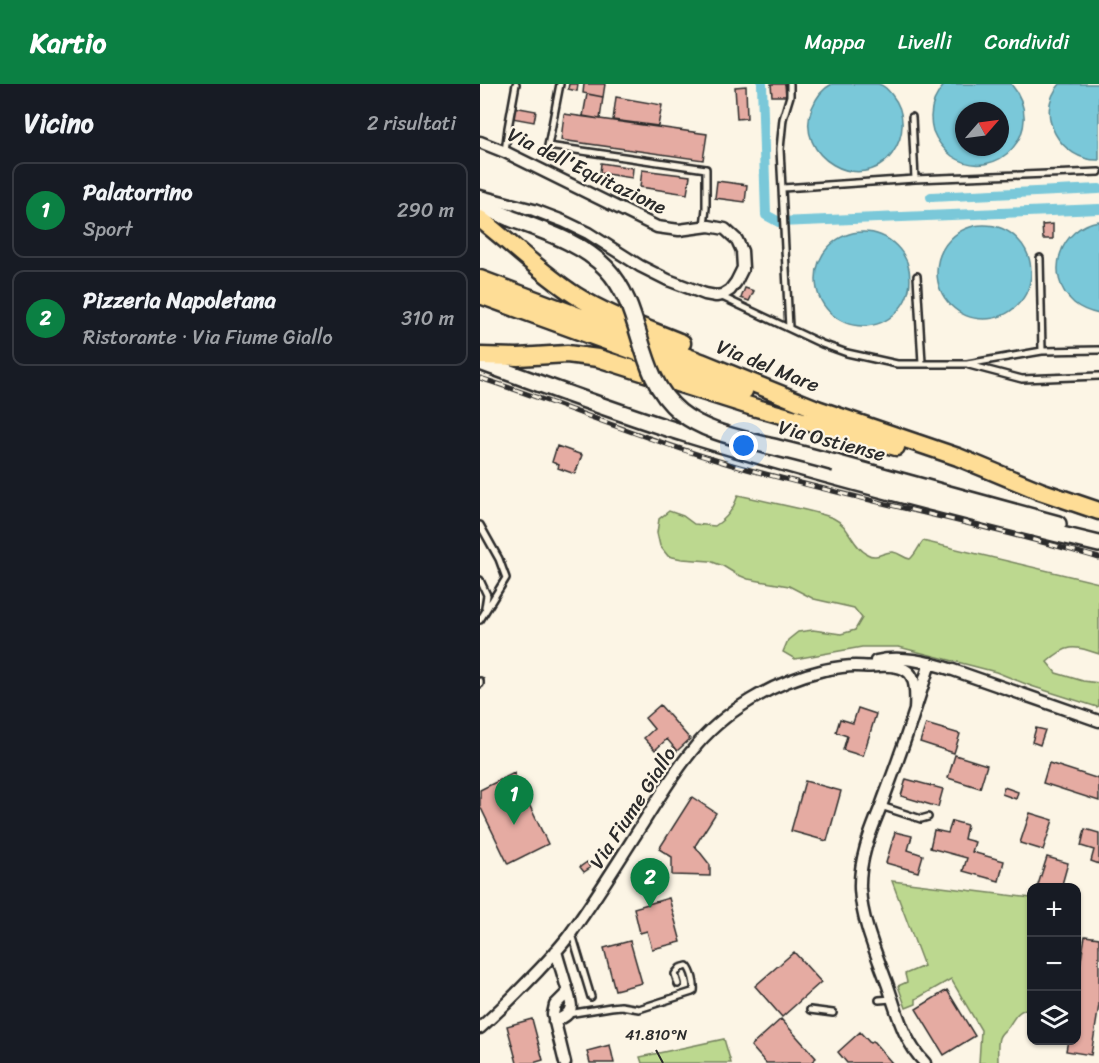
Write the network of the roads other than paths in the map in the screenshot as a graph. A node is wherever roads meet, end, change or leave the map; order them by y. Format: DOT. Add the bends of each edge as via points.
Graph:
graph roads {
  1 [pos="516,84"];
  2 [pos="560,84"];
  3 [pos="790,84"];
  4 [pos="912,117"];
  5 [pos="480,142"];
  6 [pos="505,152"];
  7 [pos="1099,172"];
  8 [pos="915,178"];
  9 [pos="783,189"];
  10 [pos="480,196"];
  11 [pos="480,205"];
  12 [pos="509,210"];
  13 [pos="480,219"];
  14 [pos="704,226"];
  15 [pos="1040,258"];
  16 [pos="917,276"];
  17 [pos="480,279"];
  18 [pos="480,295"];
  19 [pos="719,296"];
  20 [pos="789,328"];
  21 [pos="1099,350"];
  22 [pos="1042,351"];
  23 [pos="480,356"];
  24 [pos="480,362"];
  25 [pos="922,363"];
  26 [pos="967,364"];
  27 [pos="1099,376"];
  28 [pos="880,431"];
  29 [pos="896,447"];
  30 [pos="1040,491"];
  31 [pos="1099,511"];
  32 [pos="480,525"];
  33 [pos="1099,535"];
  34 [pos="1099,544"];
  35 [pos="480,580"];
  36 [pos="484,612"];
  37 [pos="480,620"];
  38 [pos="930,663"];
  39 [pos="857,666"];
  40 [pos="915,710"];
  41 [pos="1099,721"];
  42 [pos="881,806"];
  43 [pos="928,817"];
  44 [pos="572,932"];
  45 [pos="556,951"];
  46 [pos="678,984"];
  47 [pos="567,993"];
  48 [pos="591,997"];
  49 [pos="892,999"];
  50 [pos="879,1000"];
  51 [pos="810,1010"];
  52 [pos="480,1013"];
  53 [pos="833,1013"];
  54 [pos="566,1014"];
  55 [pos="554,1021"];
  56 [pos="482,1026"];
  57 [pos="565,1063"];
  58 [pos="926,1063"];
  1 -- 6 [label="lane"];
  2 -- 14 [label="lane" via="548,146 706,169"];
  3 -- 9 [label="lane" via="780,149"];
  4 -- 8 [label="lane"];
  5 -- 6 [label="street, Via dell'Equitazione"];
  6 -- 14 [label="street, Via dell'Equitazione" via="657,227 679,230"];
  7 -- 8 [label="lane"];
  8 -- 9 [label="lane"];
  9 -- 20 [label="lane"];
  10 -- 12 [label="street"];
  11 -- 12 [label="main road, Via Ostiense"];
  12 -- 19 [label="street" via="548,215 582,230 640,266 685,287"];
  12 -- 33 [label="main road, Via Ostiense, bridge" via="577,246 608,270 629,303 657,385 685,416 724,434"];
  13 -- 28 [label="main road" via="587,303"];
  14 -- 19 [label="street, Via dell'Equitazione" via="725,229 742,251 739,278"];
  15 -- 22 [label="lane"];
  16 -- 25 [label="lane"];
  17 -- 28 [label="main road, Via del Mare"];
  18 -- 29 [label="main road, Via del Mare"];
  19 -- 20 [label="lane"];
  20 -- 25 [label="lane" via="847,353 897,364"];
  21 -- 22 [label="lane"];
  22 -- 26 [label="lane"];
  23 -- 29 [label="main road" via="567,354 598,358"];
  24 -- 34 [label="main road, Via Ostiense" via="663,427 902,495"];
  25 -- 26 [label="lane"];
  26 -- 27 [label="lane" via="1022,379"];
  28 -- 30 [label="main road, Via del Mare" via="958,457"];
  29 -- 30 [label="main road, Via del Mare"];
  30 -- 31 [label="main road, Via del Mare"];
  32 -- 36 [label="lane" via="506,578"];
  35 -- 36 [label="lane" via="487,596"];
  36 -- 37 [label="lane"];
  38 -- 39 [label="street, Via Fiume Giallo" via="894,658"];
  38 -- 40 [label="street, Via Fiume Giallo"];
  38 -- 41 [label="street, Via Fiume Giallo"];
  39 -- 40 [label="street, Via Fiume Giallo" via="907,670 916,687"];
  39 -- 44 [label="street, Via Fiume Giallo" via="817,672 781,685 741,707 709,732 672,778"];
  40 -- 42 [label="street, Via Fiume Giallo"];
  42 -- 43 [label="lane" via="921,819"];
  42 -- 49 [label="street, Via Fiume Giallo" via="864,854 861,892 867,926"];
  44 -- 45 [label="street, Via Fiume Giallo"];
  44 -- 48 [label="lane"];
  45 -- 47 [label="street"];
  45 -- 56 [label="street, Via Fiume Giallo"];
  46 -- 54 [label="lane" via="675,974 687,966 692,992 639,1009 621,1006"];
  47 -- 54 [label="street" via="572,1003"];
  47 -- 55 [label="street" via="554,1008"];
  49 -- 50 [label="lane"];
  49 -- 58 [label="street, Via Fiume Giallo" via="909,1042"];
  51 -- 53 [label="lane"];
  52 -- 56 [label="street"];
  54 -- 55 [label="street"];
  55 -- 57 [label="street"];
}
